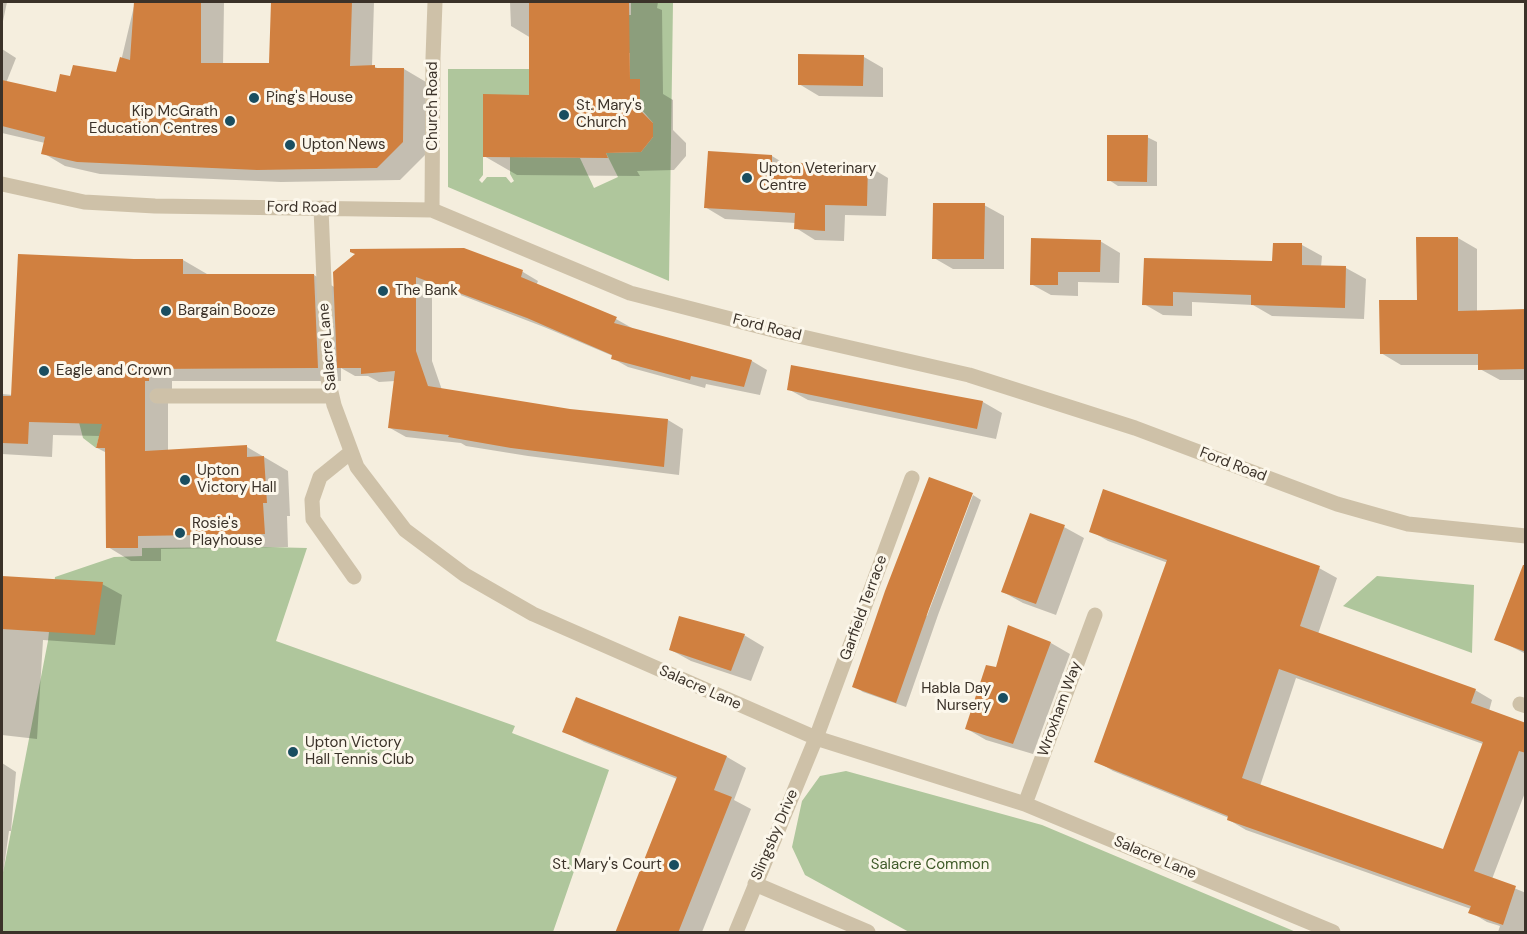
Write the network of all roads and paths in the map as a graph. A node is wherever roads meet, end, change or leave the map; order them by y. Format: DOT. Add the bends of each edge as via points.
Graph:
graph roads {
  1 [pos="435,2"];
  2 [pos="2,184"];
  3 [pos="321,208"];
  4 [pos="432,210"];
  5 [pos="157,396"];
  6 [pos="332,396"];
  7 [pos="351,452"];
  8 [pos="912,478"];
  9 [pos="1526,536"];
  10 [pos="354,577"];
  11 [pos="1095,615"];
  12 [pos="816,738"];
  13 [pos="1025,804"];
  14 [pos="755,884"];
  15 [pos="736,933"];
  16 [pos="868,933"];
  17 [pos="1333,933"];
  1 -- 4 [label="street, Church Road"];
  2 -- 3 [label="street, Ford Road" via="84,202"];
  3 -- 4 [label="street, Ford Road"];
  3 -- 6 [label="street, Salacre Lane" via="325,329"];
  4 -- 9 [label="street, Ford Road" via="630,293 969,375 1135,428 1337,504 1408,524"];
  5 -- 6 [label="street"];
  6 -- 7 [label="street, Salacre Lane"];
  7 -- 10 [label="street" via="320,477 312,500 314,519"];
  7 -- 12 [label="street, Salacre Lane" via="357,467 405,530 465,575 533,614"];
  8 -- 12 [label="street, Garfield Terrace"];
  11 -- 13 [label="street, Wroxham Way"];
  12 -- 13 [label="street, Salacre Lane"];
  12 -- 14 [label="street, Slingsby Drive"];
  13 -- 17 [label="street, Salacre Lane"];
  14 -- 15 [label="street, Slingsby Drive"];
  14 -- 16 [label="street"];
}
